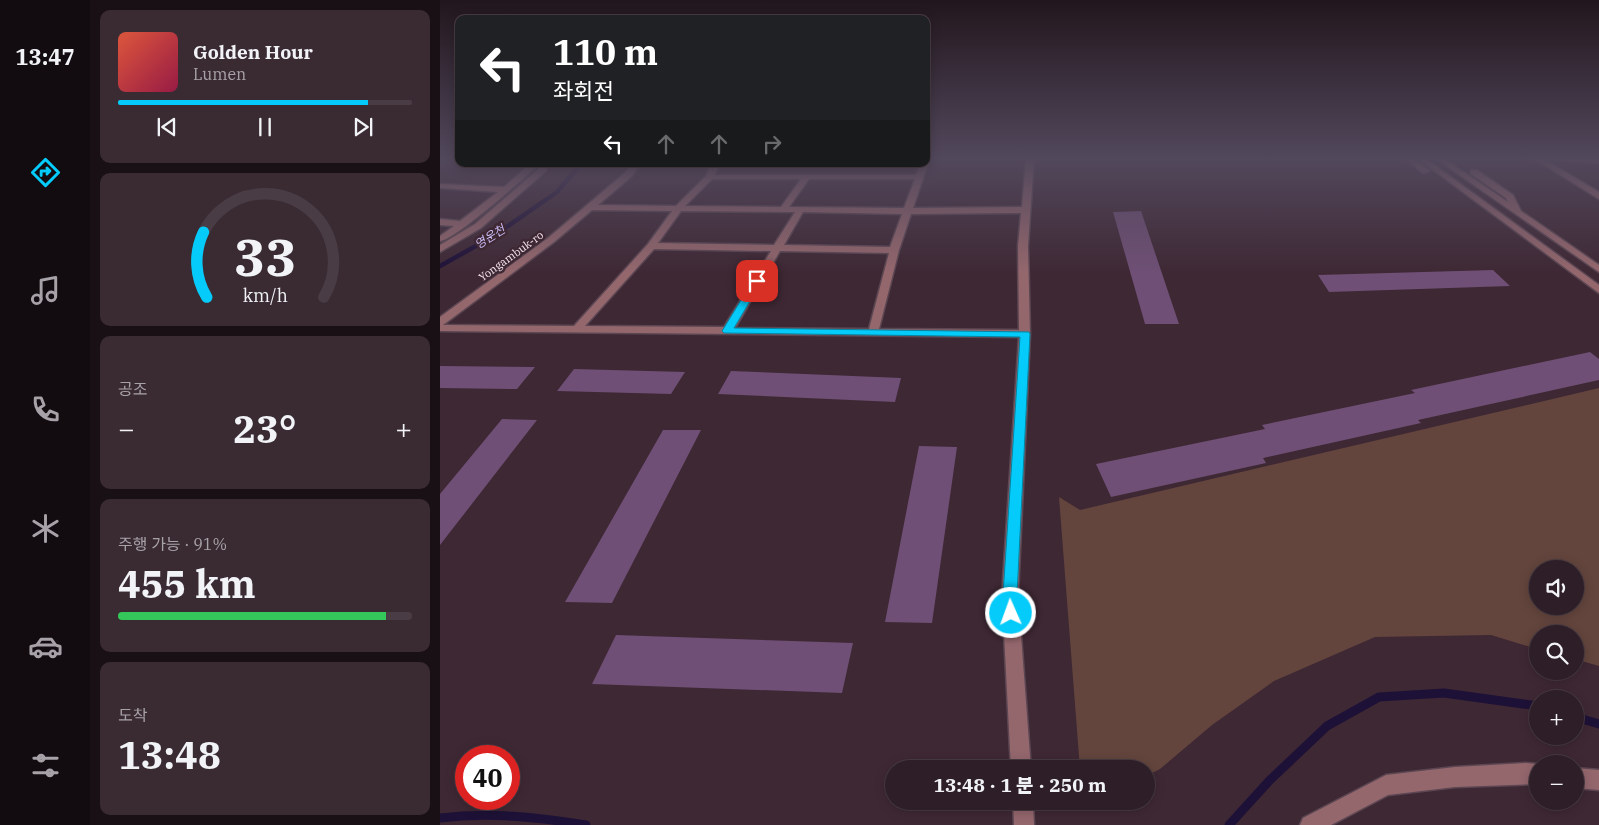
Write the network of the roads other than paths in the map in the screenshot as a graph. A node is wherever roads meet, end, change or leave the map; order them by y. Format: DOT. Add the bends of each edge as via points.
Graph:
graph roads {
  1 [pos="498,196"];
  2 [pos="512,196"];
  3 [pos="603,196"];
  4 [pos="690,196"];
  5 [pos="793,196"];
  6 [pos="913,196"];
  7 [pos="1027,196"];
  8 [pos="1460,196"];
  9 [pos="1472,196"];
  10 [pos="1493,196"];
  11 [pos="1509,196"];
  12 [pos="590,207"];
  13 [pos="679,208"];
  14 [pos="784,208"];
  15 [pos="801,208"];
  16 [pos="1026,210"];
  17 [pos="908,211"];
  18 [pos="1518,214"];
  19 [pos="440,222"];
  20 [pos="464,224"];
  21 [pos="1519,232"];
  22 [pos="440,240"];
  23 [pos="651,246"];
  24 [pos="777,248"];
  25 [pos="440,249"];
  26 [pos="894,250"];
  27 [pos="1599,269"];
  28 [pos="1599,290"];
  29 [pos="440,322"];
  30 [pos="440,328"];
  31 [pos="576,330"];
  32 [pos="727,331"];
  33 [pos="874,333"];
  34 [pos="1025,334"];
  35 [pos="1021,760"];
  36 [pos="1529,773"];
  37 [pos="1584,779"];
  38 [pos="1599,780"];
  39 [pos="1023,810"];
  40 [pos="1024,825"];
  41 [pos="1310,825"];
  1 -- 20 [label="street"];
  2 -- 25 [label="street" via="478,226"];
  3 -- 12 [label="street, Yongambuk-ro"];
  4 -- 13 [label="street"];
  5 -- 14 [label="street"];
  6 -- 17 [label="street"];
  7 -- 16 [label="street"];
  8 -- 21 [label="street" via="1492,220"];
  9 -- 21 [label="street"];
  10 -- 18 [label="street"];
  11 -- 18 [label="street"];
  12 -- 13 [label="street"];
  12 -- 29 [label="street, Yongambuk-ro" via="552,240"];
  13 -- 14 [label="street"];
  13 -- 23 [label="street"];
  14 -- 15 [label="street"];
  15 -- 17 [label="street"];
  15 -- 24 [label="street"];
  16 -- 17 [label="street"];
  16 -- 34 [label="street" via="1023,246"];
  17 -- 26 [label="street"];
  18 -- 27 [label="street"];
  19 -- 20 [label="street"];
  20 -- 22 [label="street"];
  21 -- 28 [label="street"];
  23 -- 24 [label="street"];
  23 -- 31 [label="street"];
  24 -- 26 [label="street"];
  24 -- 32 [label="street"];
  26 -- 33 [label="street"];
  30 -- 31 [label="street"];
  31 -- 32 [label="street"];
  32 -- 33 [label="street"];
  33 -- 34 [label="street"];
  34 -- 35 [label="street" via="1010,595"];
  36 -- 41 [label="street" via="1386,785"];
  37 -- 38 [label="street"];
  39 -- 40 [label="street"];
}
